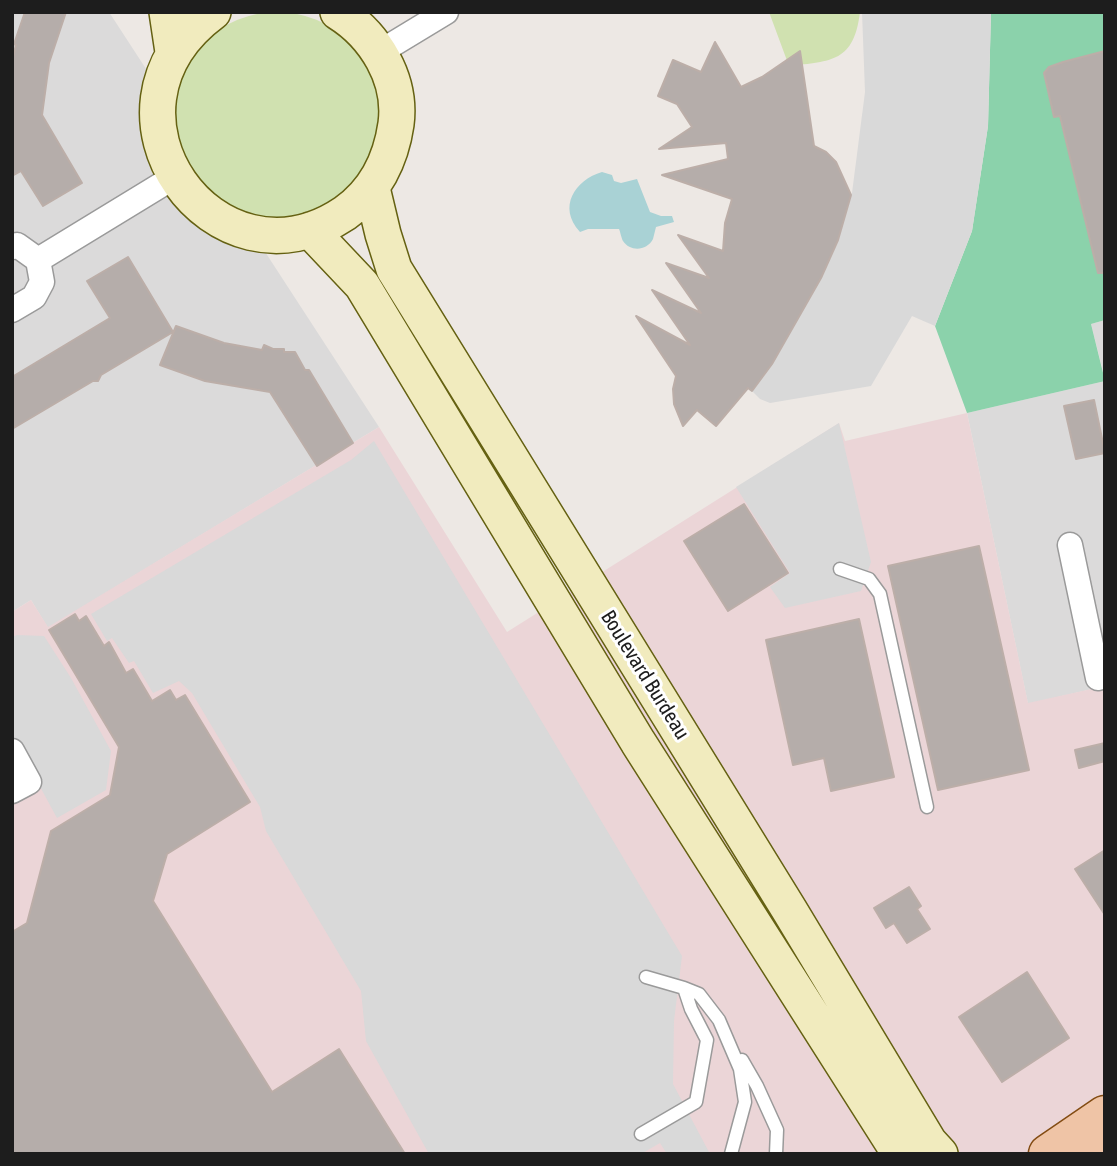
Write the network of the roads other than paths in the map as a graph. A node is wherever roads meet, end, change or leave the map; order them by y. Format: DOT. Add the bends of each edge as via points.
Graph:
graph roads {
  1 [pos="167,12"];
  2 [pos="214,12"];
  3 [pos="338,12"];
  4 [pos="446,12"];
  5 [pos="173,52"];
  6 [pos="380,52"];
  7 [pos="174,177"];
  8 [pos="372,188"];
  9 [pos="310,230"];
  10 [pos="12,247"];
  11 [pos="38,260"];
  12 [pos="12,310"];
  13 [pos="1070,545"];
  14 [pos="840,569"];
  15 [pos="1105,676"];
  16 [pos="12,751"];
  17 [pos="12,791"];
  18 [pos="927,807"];
  19 [pos="646,977"];
  20 [pos="684,988"];
  21 [pos="719,1020"];
  22 [pos="1105,1115"];
  23 [pos="642,1134"];
  24 [pos="1105,1150"];
  25 [pos="731,1154"];
  26 [pos="776,1154"];
  27 [pos="900,1154"];
  28 [pos="940,1154"];
  29 [pos="1048,1154"];
  30 [pos="1101,1154"];
  1 -- 5 [label="main road"];
  2 -- 5 [label="main road" via="193,27"];
  3 -- 6 [label="main road" via="356,23"];
  4 -- 6 [label="street"];
  5 -- 7 [label="main road" via="161,82 157,115 161,147"];
  6 -- 8 [label="main road" via="394,86 397,121 389,156"];
  7 -- 9 [label="main road" via="194,201 219,219 248,231"];
  7 -- 11 [label="street"];
  8 -- 9 [label="main road" via="355,206"];
  8 -- 28 [label="main road, Boulevard Burdeau" via="394,268"];
  9 -- 27 [label="main road, Boulevard Burdeau" via="362,285 645,753"];
  10 -- 11 [label="street" via="17,245"];
  11 -- 12 [label="street" via="42,282 34,297"];
  13 -- 15 [label="street" via="1098,678"];
  14 -- 18 [label="lane" via="869,579 880,594"];
  16 -- 17 [label="street" via="29,782"];
  19 -- 20 [label="lane"];
  20 -- 21 [label="lane" via="699,994"];
  20 -- 23 [label="lane" via="707,1040 696,1102"];
  21 -- 25 [label="lane" via="740,1069 745,1102"];
  21 -- 26 [label="lane" via="777,1130"];
  22 -- 29 [label="main road"];
  24 -- 30 [label="main road"];
}
